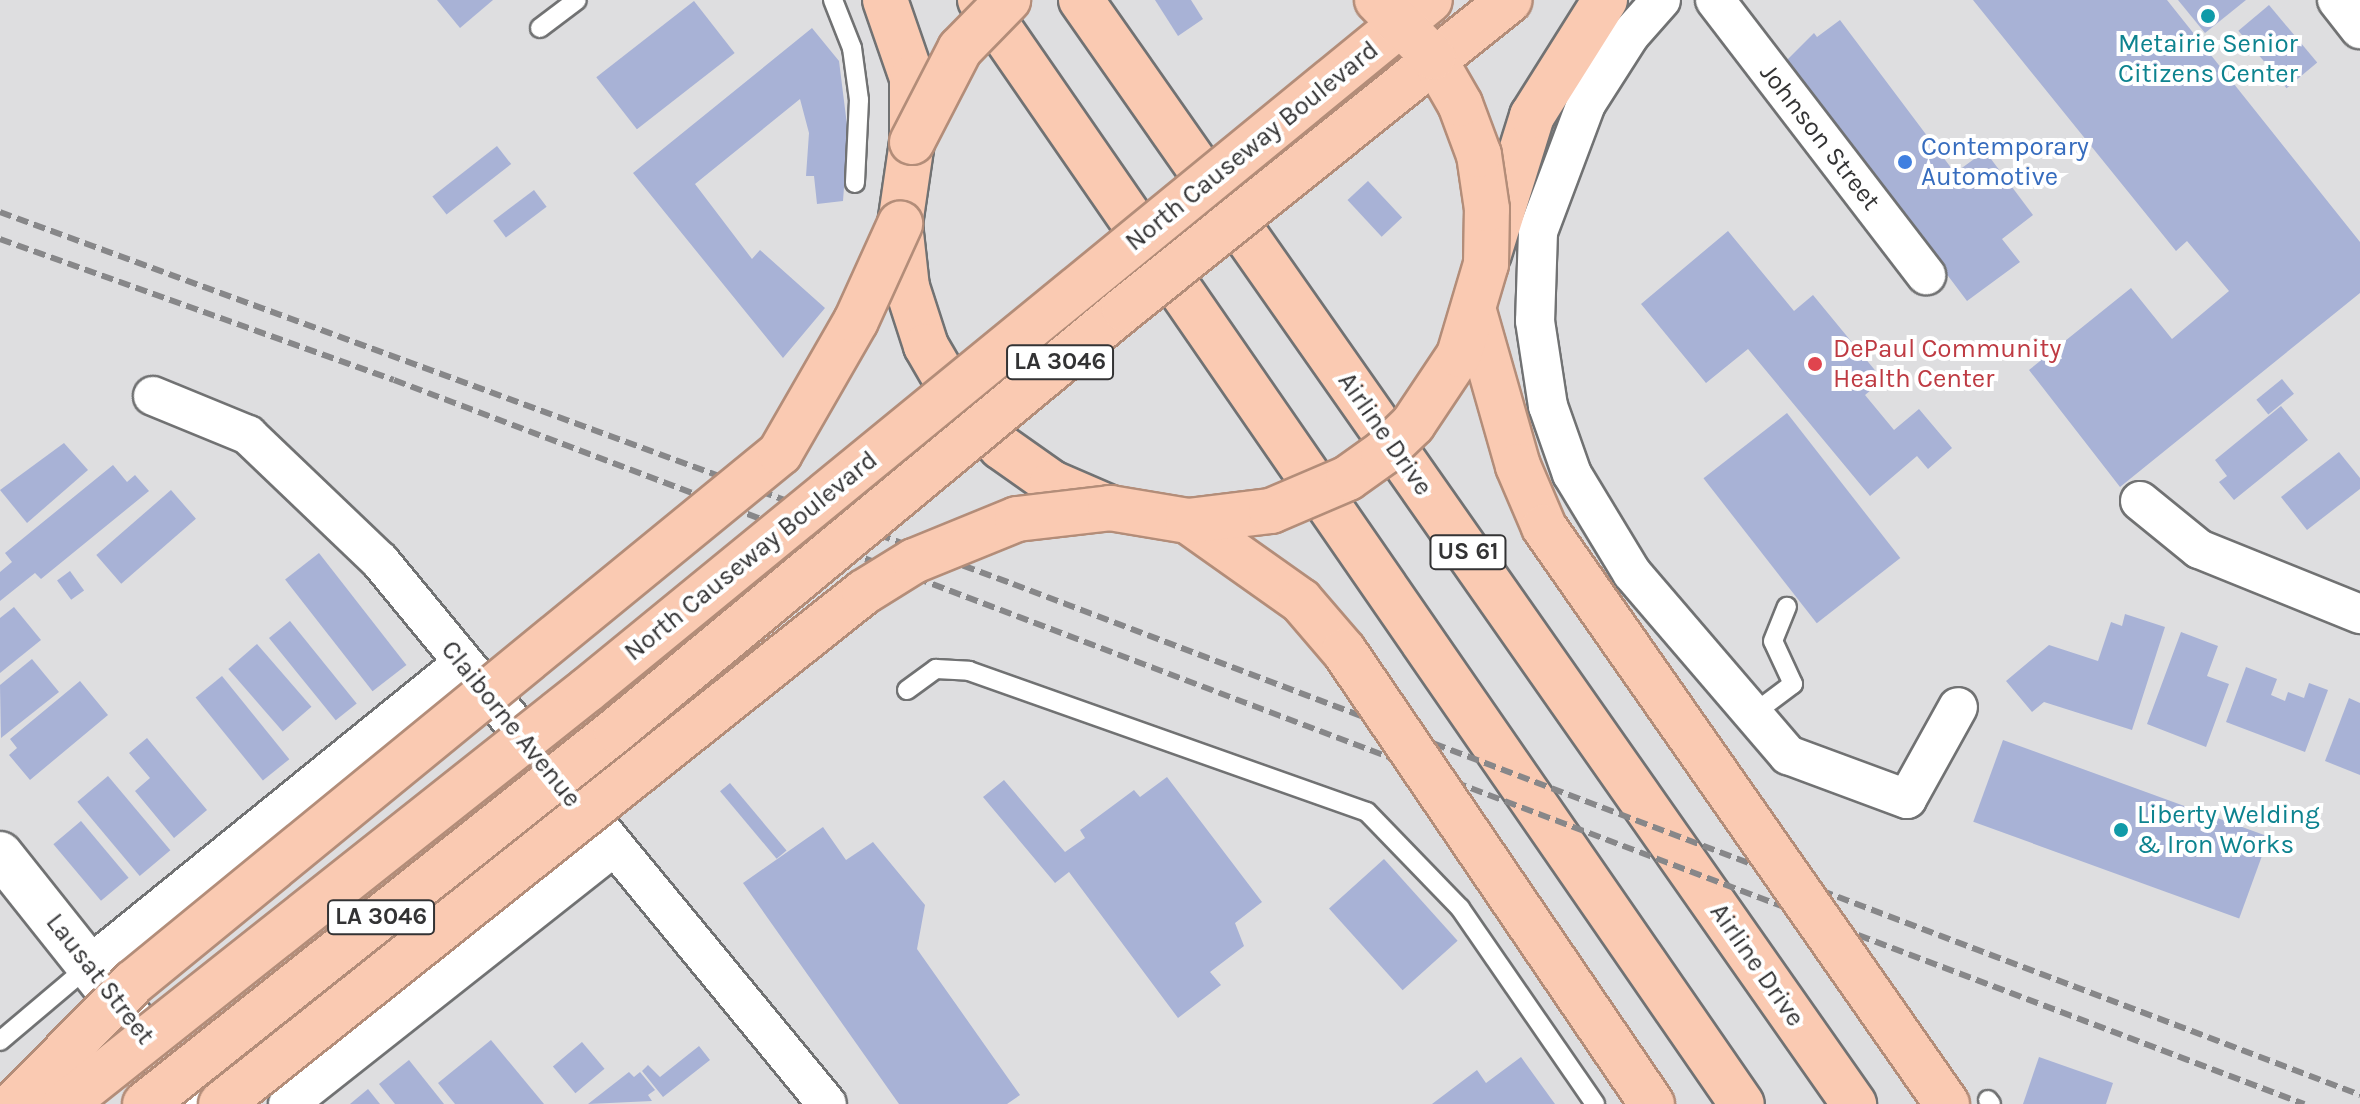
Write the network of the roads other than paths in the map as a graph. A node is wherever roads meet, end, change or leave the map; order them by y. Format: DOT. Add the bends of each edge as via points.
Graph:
graph roads {
  1 [pos="577,0"];
  2 [pos="833,0"];
  3 [pos="885,0"];
  4 [pos="980,0"];
  5 [pos="1008,0"];
  6 [pos="1081,0"];
  7 [pos="1377,0"];
  8 [pos="1430,0"];
  9 [pos="1510,0"];
  10 [pos="1605,0"];
  11 [pos="1661,0"];
  12 [pos="1715,0"];
  13 [pos="2337,0"];
  14 [pos="540,28"];
  15 [pos="2360,29"];
  16 [pos="912,142"];
  17 [pos="855,183"];
  18 [pos="900,224"];
  19 [pos="1486,264"];
  20 [pos="1926,275"];
  21 [pos="1475,315"];
  22 [pos="153,396"];
  23 [pos="2140,501"];
  24 [pos="1110,508"];
  25 [pos="1188,521"];
  26 [pos="1787,607"];
  27 [pos="2360,614"];
  28 [pos="462,664"];
  29 [pos="907,690"];
  30 [pos="1958,707"];
  31 [pos="1753,714"];
  32 [pos="613,847"];
  33 [pos="0,854"];
  34 [pos="90,965"];
  35 [pos="0,1041"];
  36 [pos="1975,1103"];
  37 [pos="14,1104"];
  38 [pos="65,1104"];
  39 [pos="145,1104"];
  40 [pos="199,1104"];
  41 [pos="221,1104"];
  42 [pos="288,1104"];
  43 [pos="827,1104"];
  44 [pos="1595,1104"];
  45 [pos="1652,1104"];
  46 [pos="1742,1104"];
  47 [pos="1854,1104"];
  1 -- 14 [label="lane"];
  2 -- 17 [label="lane" via="852,48 859,100"];
  3 -- 16 [label="highway" via="912,78"];
  4 -- 46 [label="highway"];
  5 -- 16 [label="highway, bridge" via="960,49"];
  6 -- 47 [label="highway, Airline Drive / US 61"];
  7 -- 19 [label="highway, bridge" via="1433,57 1460,104 1483,182"];
  8 -- 38 [label="highway, North Causeway Boulevard, bridge" via="587,690"];
  9 -- 39 [label="highway, North Causeway Boulevard / LA 3046, bridge" via="1124,309 616,730"];
  10 -- 19 [label="highway, bridge" via="1532,116"];
  11 -- 31 [label="street" via="1630,35 1586,104 1562,161 1538,232 1535,321 1548,406 1572,474 1632,573"];
  12 -- 20 [label="street, Johnson Street"];
  13 -- 15 [label="street"];
  16 -- 18 [label="highway"];
  18 -- 24 [label="highway, bridge" via="907,287 926,346 958,401 1001,447 1052,483"];
  18 -- 37 [label="highway, bridge" via="856,321 780,453 134,982"];
  19 -- 21 [label="highway, bridge"];
  21 -- 25 [label="highway, bridge" via="1438,391 1371,461 1311,497 1271,511"];
  21 -- 36 [label="highway, bridge" via="1518,466 1544,527"];
  22 -- 28 [label="street, Claiborne Avenue" via="248,435 315,493 380,561"];
  23 -- 27 [label="street" via="2199,549"];
  24 -- 25 [label="highway, bridge"];
  24 -- 41 [label="highway, bridge" via="1017,519 965,535 864,592"];
  25 -- 45 [label="highway, bridge" via="1301,601 1344,651"];
  26 -- 31 [label="lane" via="1773,641 1793,684"];
  28 -- 32 [label="street, Claiborne Avenue"];
  28 -- 34 [label="street"];
  29 -- 44 [label="lane" via="936,669 969,671 1367,812 1460,908"];
  30 -- 31 [label="street" via="1907,799 1788,755"];
  32 -- 42 [label="street"];
  32 -- 43 [label="street, Claiborne Avenue"];
  33 -- 34 [label="street, Lausat Street"];
  34 -- 35 [label="lane"];
  34 -- 40 [label="street, Lausat Street"];
}
